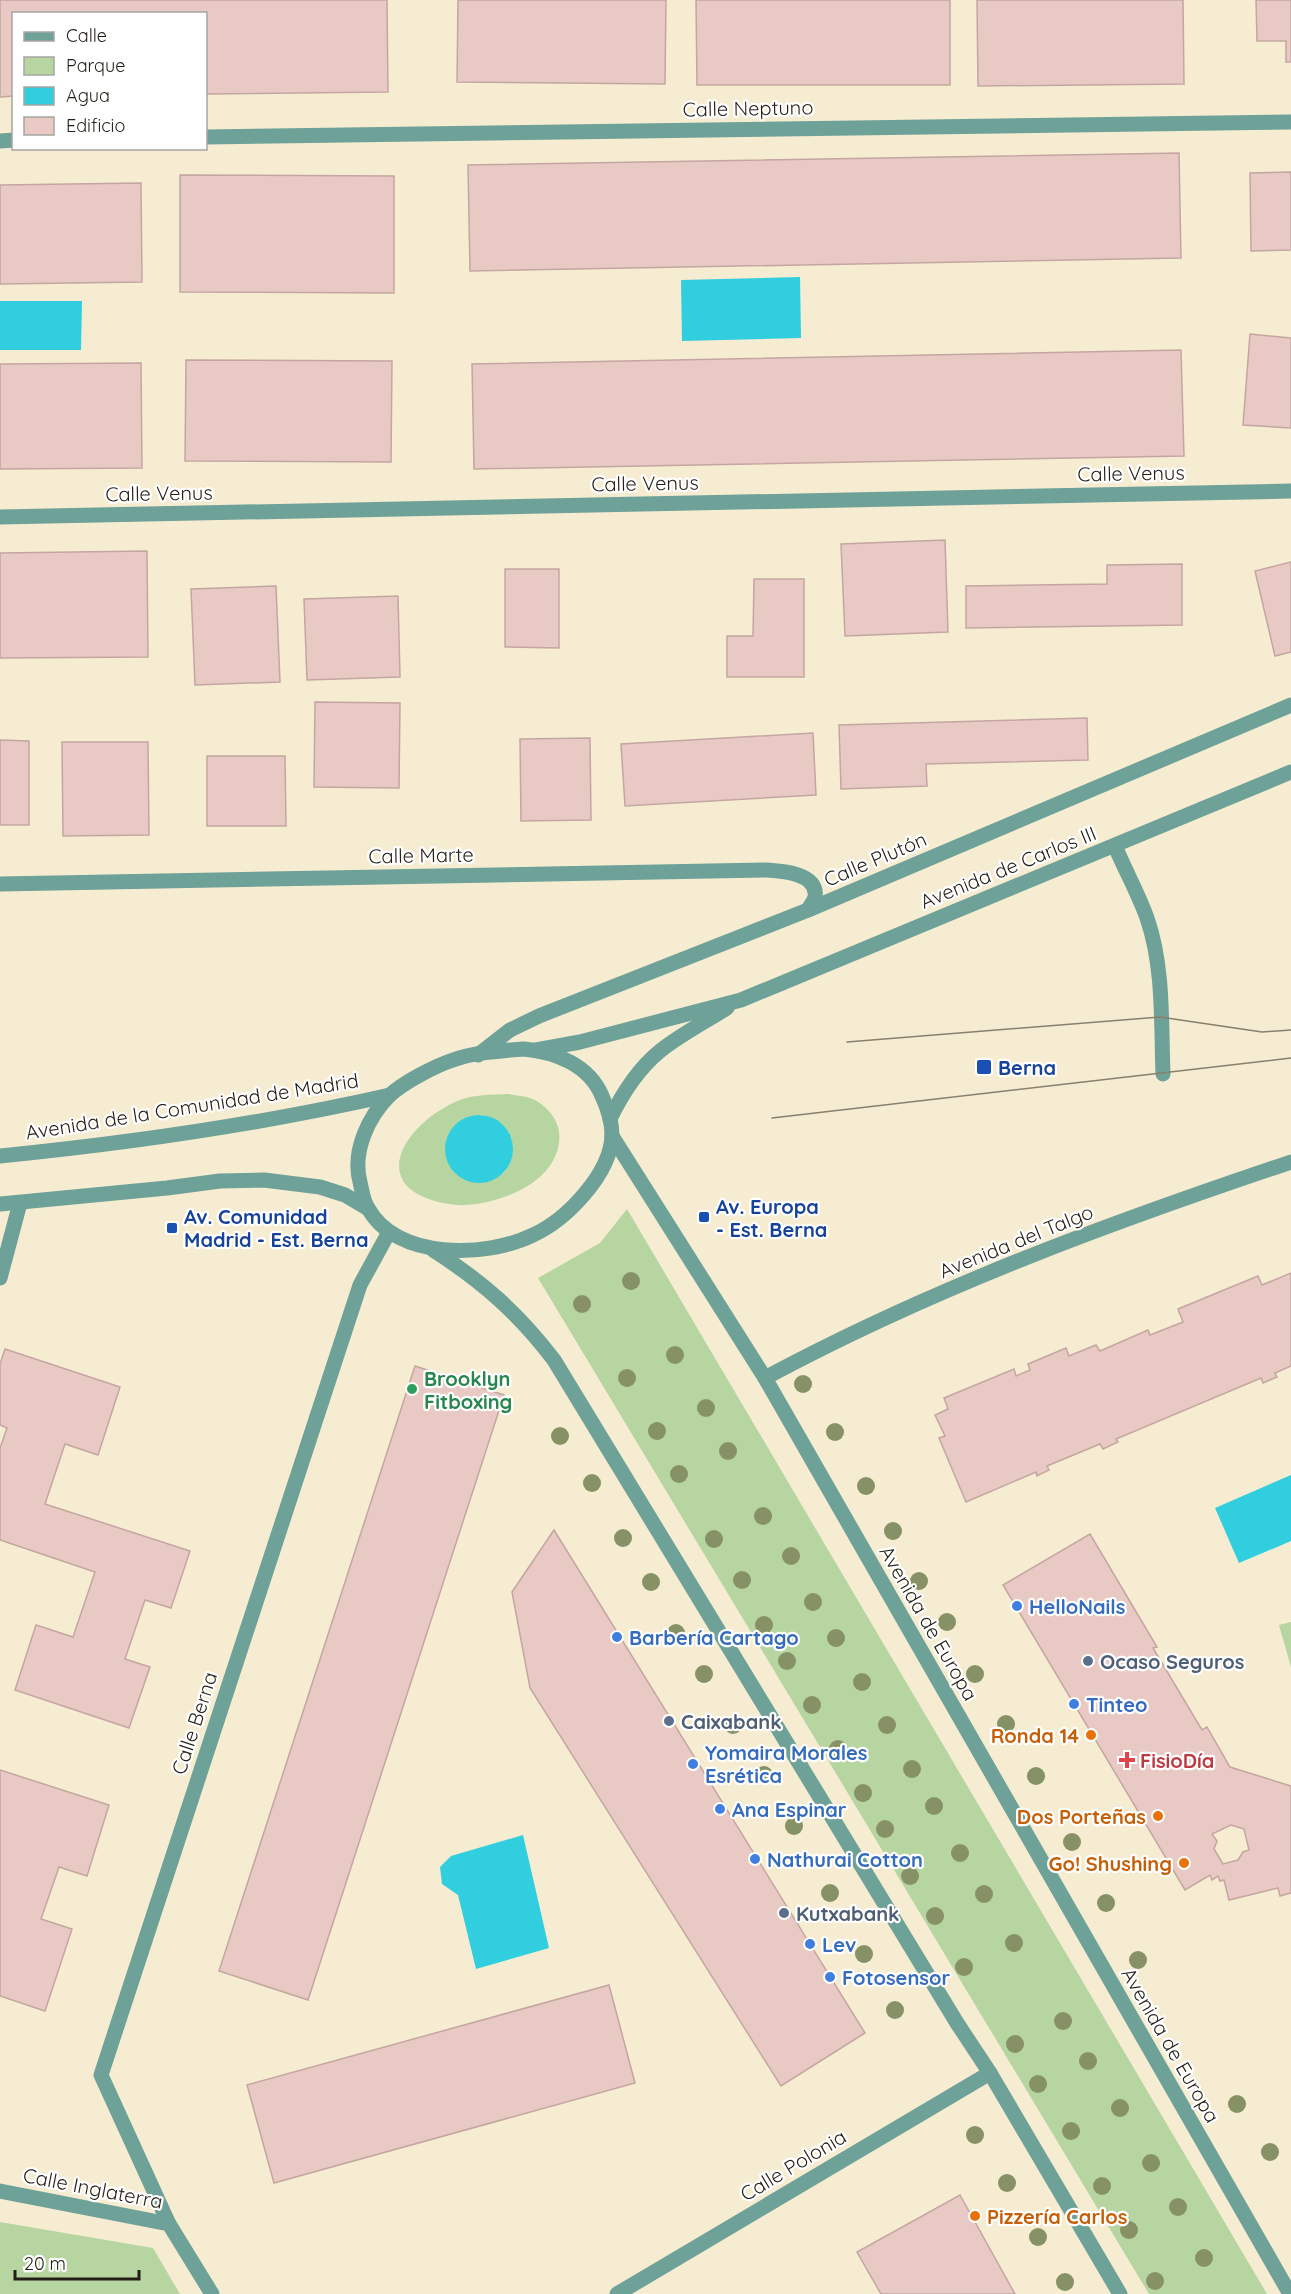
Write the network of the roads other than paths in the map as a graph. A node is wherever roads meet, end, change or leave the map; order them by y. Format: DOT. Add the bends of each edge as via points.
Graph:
graph roads {
  1 [pos="1291,122"];
  2 [pos="207,138"];
  3 [pos="1291,491"];
  4 [pos="0,517"];
  5 [pos="1291,705"];
  6 [pos="1291,772"];
  7 [pos="1115,846"];
  8 [pos="0,884"];
  9 [pos="808,910"];
  10 [pos="741,999"];
  11 [pos="536,1050"];
  12 [pos="478,1055"];
  13 [pos="1163,1074"];
  14 [pos="390,1095"];
  15 [pos="610,1119"];
  16 [pos="612,1136"];
  17 [pos="0,1156"];
  18 [pos="1291,1162"];
  19 [pos="20,1203"];
  20 [pos="0,1204"];
  21 [pos="367,1208"];
  22 [pos="389,1232"];
  23 [pos="432,1250"];
  24 [pos="0,1278"];
  25 [pos="765,1378"];
  26 [pos="990,2073"];
  27 [pos="0,2191"];
  28 [pos="169,2224"];
  29 [pos="212,2294"];
  30 [pos="617,2294"];
  31 [pos="1120,2294"];
  32 [pos="1290,2294"];
  1 -- 2 [label="street, Calle Neptuno"];
  3 -- 4 [label="street, Calle Venus"];
  5 -- 9 [label="street, Calle Plutón"];
  6 -- 7 [label="street, Avenida de Carlos III"];
  7 -- 10 [label="street, Avenida de Carlos III"];
  7 -- 13 [label="street" via="1152,937 1158,969"];
  8 -- 9 [label="street, Calle Marte" via="766,870 786,871 809,882 815,897"];
  9 -- 12 [label="street, Calle Plutón" via="539,1016 510,1030"];
  10 -- 11 [label="street, Avenida de Carlos III"];
  10 -- 15 [label="street, Avenida de Carlos III" via="660,1051 621,1096"];
  11 -- 12 [label="street"];
  11 -- 15 [label="street" via="574,1063 587,1075 599,1088"];
  12 -- 14 [label="street" via="453,1060"];
  14 -- 17 [label="street, Avenida de la Comunidad de Madrid" via="213,1128"];
  14 -- 21 [label="street" via="372,1118 357,1153 357,1172"];
  15 -- 16 [label="street"];
  16 -- 23 [label="street" via="591,1188 553,1224 533,1236 504,1245"];
  16 -- 25 [label="street, Avenida de Europa"];
  18 -- 25 [label="street, Avenida del Talgo" via="1150,1209 950,1289"];
  19 -- 20 [label="street"];
  19 -- 21 [label="street" via="220,1181 264,1180 320,1186"];
  19 -- 24 [label="street"];
  21 -- 22 [label="street"];
  22 -- 23 [label="street"];
  22 -- 28 [label="street, Calle Berna" via="360,1286 101,2075"];
  23 -- 26 [label="street" via="470,1273 529,1327 554,1360"];
  25 -- 32 [label="street, Avenida de Europa"];
  26 -- 30 [label="street, Calle Polonia"];
  26 -- 31 [label="street"];
  27 -- 28 [label="street, Calle Inglaterra"];
  28 -- 29 [label="street, Calle Inglaterra"];
}
